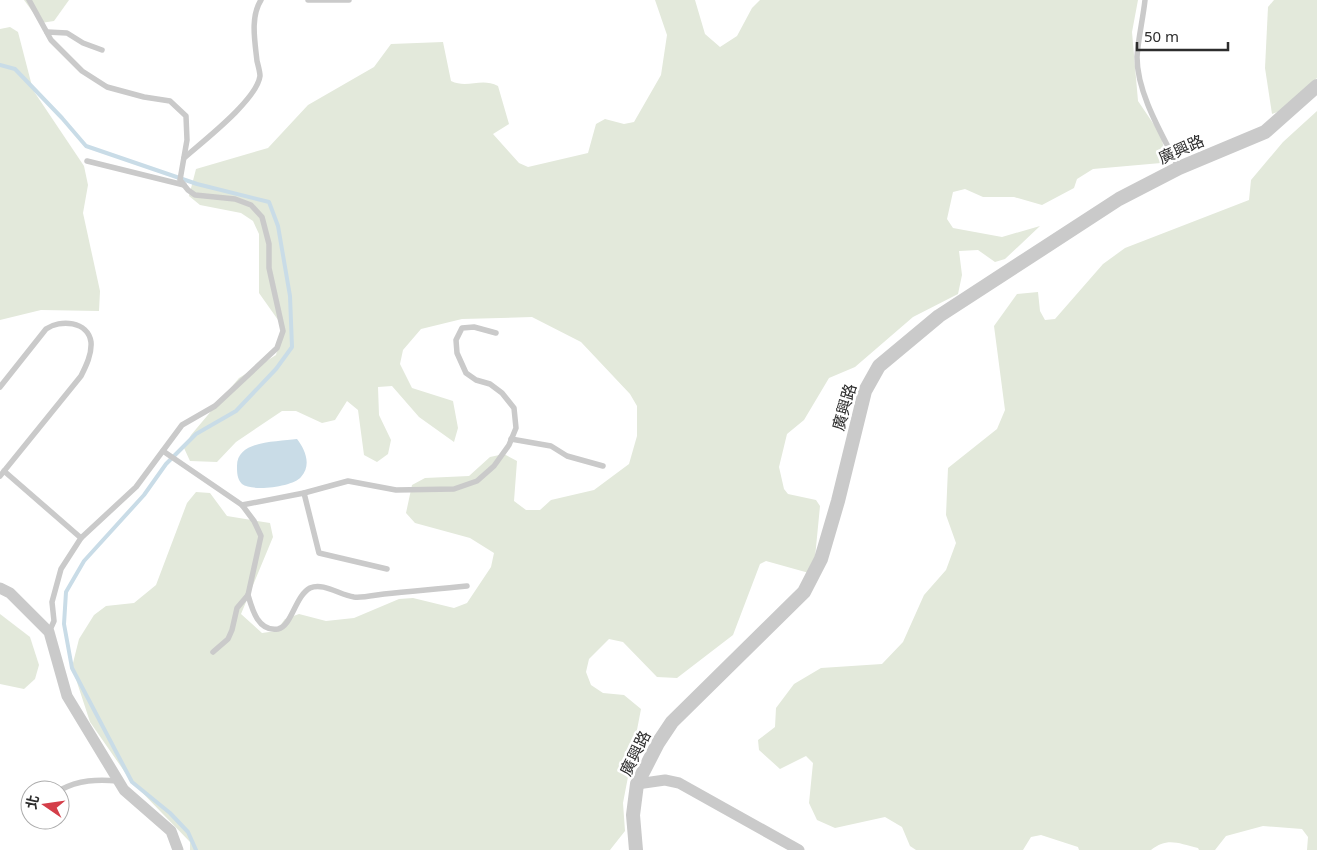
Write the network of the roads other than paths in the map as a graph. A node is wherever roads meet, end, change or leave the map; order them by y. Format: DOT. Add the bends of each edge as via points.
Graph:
graph roads {
  1 [pos="29,0"];
  2 [pos="261,0"];
  3 [pos="308,0"];
  4 [pos="349,0"];
  5 [pos="1145,0"];
  6 [pos="47,32"];
  7 [pos="102,50"];
  8 [pos="1317,86"];
  9 [pos="184,158"];
  10 [pos="87,161"];
  11 [pos="1179,168"];
  12 [pos="182,183"];
  13 [pos="496,333"];
  14 [pos="0,387"];
  15 [pos="511,439"];
  16 [pos="164,452"];
  17 [pos="603,466"];
  18 [pos="4,471"];
  19 [pos="0,476"];
  20 [pos="304,494"];
  21 [pos="242,505"];
  22 [pos="81,538"];
  23 [pos="387,569"];
  24 [pos="467,586"];
  25 [pos="0,588"];
  26 [pos="248,595"];
  27 [pos="49,632"];
  28 [pos="214,652"];
  29 [pos="118,781"];
  30 [pos="637,784"];
  31 [pos="70,785"];
  32 [pos="178,850"];
  33 [pos="636,850"];
  34 [pos="799,850"];
  1 -- 6 [label="lane"];
  2 -- 9 [label="lane" via="254,21 260,76 253,92 227,121"];
  3 -- 4 [label="lane"];
  5 -- 11 [label="lane" via="1137,58 1140,82"];
  6 -- 7 [label="lane" via="67,33"];
  6 -- 9 [label="lane" via="82,71 107,87 170,101 186,116"];
  8 -- 11 [label="street, 廣興路" via="1265,132"];
  9 -- 12 [label="lane"];
  10 -- 12 [label="lane"];
  11 -- 30 [label="street, 廣興路" via="1119,199 993,280 939,316 879,366 864,391 821,560 804,592 672,722"];
  12 -- 16 [label="lane" via="195,195 235,198 251,205 262,217 283,330 277,348 215,406 182,425"];
  13 -- 15 [label="lane" via="474,327 462,328 456,340 457,353 466,373 490,384 514,408 516,428"];
  14 -- 18 [label="lane" via="54,323 79,326 89,333 90,352 81,376"];
  15 -- 17 [label="lane" via="551,446 568,456"];
  15 -- 20 [label="lane" via="494,466 476,481 454,488 396,490 348,481"];
  16 -- 21 [label="lane"];
  16 -- 22 [label="lane" via="136,487"];
  18 -- 19 [label="lane"];
  18 -- 22 [label="lane"];
  20 -- 21 [label="lane"];
  20 -- 23 [label="lane" via="319,553"];
  21 -- 26 [label="lane" via="261,536"];
  22 -- 27 [label="lane" via="61,569 52,602 54,620"];
  24 -- 26 [label="lane" via="354,597 319,586 310,588 287,623 279,629 269,628 260,622 253,614"];
  25 -- 27 [label="street" via="10,593"];
  26 -- 28 [label="lane" via="237,608 228,639"];
  27 -- 29 [label="street" via="67,696"];
  29 -- 31 [label="lane"];
  29 -- 32 [label="street" via="171,831"];
  30 -- 33 [label="street, 廣興路" via="633,815"];
  30 -- 34 [label="street" via="665,780 679,783"];
}
